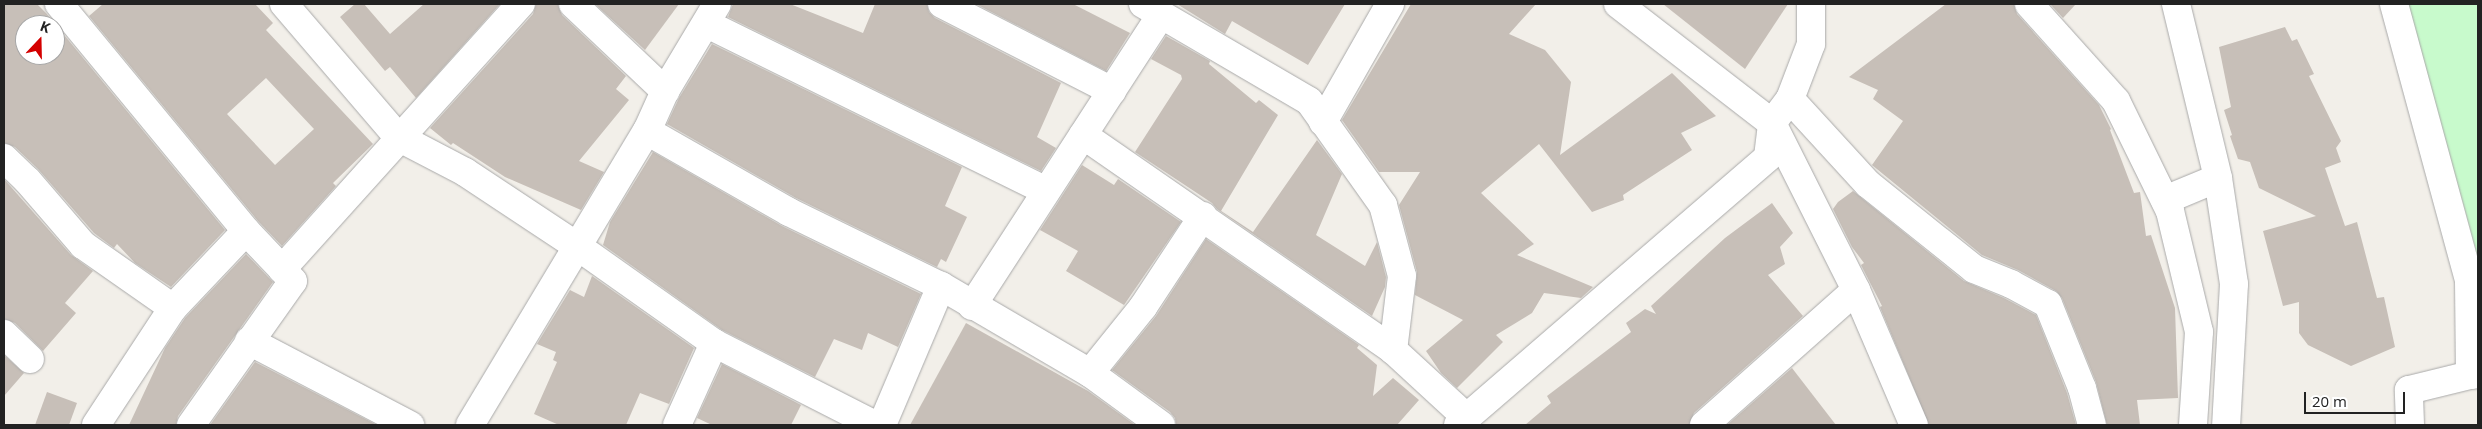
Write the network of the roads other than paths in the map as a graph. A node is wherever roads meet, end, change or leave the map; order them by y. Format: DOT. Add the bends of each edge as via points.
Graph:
graph roads {
  1 [pos="59,4"];
  2 [pos="284,4"];
  3 [pos="521,4"];
  4 [pos="573,4"];
  5 [pos="942,4"];
  6 [pos="1390,4"];
  7 [pos="1618,4"];
  8 [pos="1811,4"];
  9 [pos="2029,4"];
  10 [pos="2176,4"];
  11 [pos="2394,4"];
  12 [pos="1152,9"];
  13 [pos="712,14"];
  14 [pos="665,91"];
  15 [pos="1112,91"];
  16 [pos="1790,99"];
  17 [pos="1323,122"];
  18 [pos="1772,123"];
  19 [pos="647,131"];
  20 [pos="1083,135"];
  21 [pos="398,137"];
  22 [pos="4,158"];
  23 [pos="2218,178"];
  24 [pos="1046,191"];
  25 [pos="2165,200"];
  26 [pos="1202,216"];
  27 [pos="246,231"];
  28 [pos="577,246"];
  29 [pos="282,269"];
  30 [pos="941,286"];
  31 [pos="1856,290"];
  32 [pos="972,306"];
  33 [pos="173,308"];
  34 [pos="4,334"];
  35 [pos="249,341"];
  36 [pos="714,343"];
  37 [pos="1394,350"];
  38 [pos="30,359"];
  39 [pos="1090,373"];
  40 [pos="2474,374"];
  41 [pos="1462,421"];
  42 [pos="96,425"];
  43 [pos="191,425"];
  44 [pos="410,425"];
  45 [pos="470,425"];
  46 [pos="677,425"];
  47 [pos="875,425"];
  48 [pos="882,425"];
  49 [pos="1161,425"];
  50 [pos="1704,425"];
  51 [pos="1914,425"];
  52 [pos="2092,425"];
  53 [pos="2193,425"];
  54 [pos="2226,425"];
  55 [pos="2410,425"];
  1 -- 27 [label="street"];
  2 -- 21 [label="street"];
  3 -- 21 [label="street"];
  4 -- 14 [label="street"];
  5 -- 15 [label="street"];
  6 -- 17 [label="street"];
  7 -- 18 [label="street"];
  8 -- 16 [label="street" via="1811,44"];
  9 -- 25 [label="street" via="2116,100"];
  10 -- 23 [label="street"];
  11 -- 40 [label="street" via="2469,281"];
  12 -- 15 [label="street"];
  12 -- 17 [label="street" via="1308,101"];
  13 -- 14 [label="street"];
  13 -- 24 [label="street"];
  14 -- 19 [label="street"];
  15 -- 20 [label="street"];
  16 -- 18 [label="street"];
  16 -- 52 [label="street" via="1868,184 1974,270 2011,284 2048,304 2082,388"];
  17 -- 37 [label="street" via="1382,204 1402,276"];
  18 -- 31 [label="street"];
  18 -- 41 [label="street" via="1768,157"];
  19 -- 28 [label="street"];
  19 -- 30 [label="street" via="788,212"];
  20 -- 24 [label="street"];
  20 -- 26 [label="street"];
  21 -- 28 [label="street" via="465,172"];
  21 -- 29 [label="street"];
  22 -- 33 [label="street" via="83,245"];
  23 -- 25 [label="street"];
  23 -- 54 [label="street" via="2234,284"];
  24 -- 32 [label="street"];
  25 -- 53 [label="street" via="2199,332"];
  26 -- 37 [label="street"];
  26 -- 39 [label="street" via="1143,307"];
  27 -- 29 [label="street"];
  27 -- 33 [label="street"];
  28 -- 36 [label="street"];
  28 -- 45 [label="street"];
  29 -- 35 [label="street" via="294,281"];
  30 -- 32 [label="street"];
  30 -- 48 [label="street"];
  31 -- 50 [label="street"];
  31 -- 51 [label="street"];
  32 -- 39 [label="street"];
  33 -- 42 [label="street"];
  34 -- 38 [label="street"];
  35 -- 43 [label="street"];
  35 -- 44 [label="street"];
  36 -- 46 [label="street"];
  36 -- 47 [label="street"];
  37 -- 41 [label="street"];
  39 -- 49 [label="street"];
  40 -- 55 [label="street" via="2409,390"];
}
